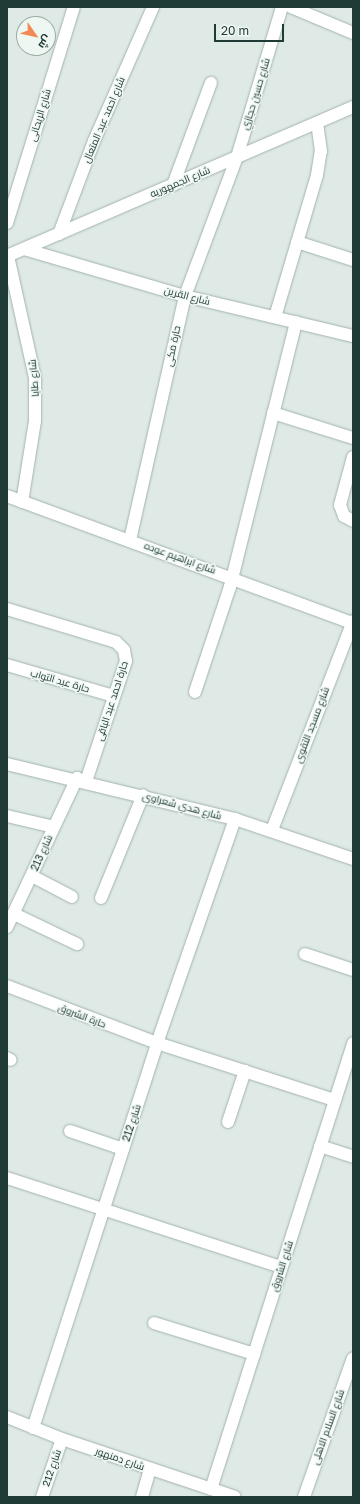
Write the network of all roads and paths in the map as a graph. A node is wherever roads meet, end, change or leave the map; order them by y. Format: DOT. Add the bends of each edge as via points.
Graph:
graph roads {
  1 [pos="74,7"];
  2 [pos="153,7"];
  3 [pos="282,7"];
  4 [pos="291,7"];
  5 [pos="353,33"];
  6 [pos="211,83"];
  7 [pos="353,107"];
  8 [pos="317,123"];
  9 [pos="237,157"];
  10 [pos="173,185"];
  11 [pos="7,223"];
  12 [pos="59,234"];
  13 [pos="297,242"];
  14 [pos="24,248"];
  15 [pos="7,256"];
  16 [pos="353,260"];
  17 [pos="185,296"];
  18 [pos="275,317"];
  19 [pos="296,322"];
  20 [pos="353,336"];
  21 [pos="273,413"];
  22 [pos="353,438"];
  23 [pos="353,457"];
  24 [pos="7,496"];
  25 [pos="22,502"];
  26 [pos="353,520"];
  27 [pos="130,540"];
  28 [pos="233,577"];
  29 [pos="7,610"];
  30 [pos="353,622"];
  31 [pos="7,665"];
  32 [pos="195,692"];
  33 [pos="114,696"];
  34 [pos="7,764"];
  35 [pos="81,779"];
  36 [pos="143,795"];
  37 [pos="7,816"];
  38 [pos="235,819"];
  39 [pos="54,827"];
  40 [pos="272,830"];
  41 [pos="353,859"];
  42 [pos="32,876"];
  43 [pos="72,897"];
  44 [pos="101,898"];
  45 [pos="14,914"];
  46 [pos="7,928"];
  47 [pos="78,944"];
  48 [pos="305,954"];
  49 [pos="353,970"];
  50 [pos="7,986"];
  51 [pos="157,1043"];
  52 [pos="353,1043"];
  53 [pos="245,1071"];
  54 [pos="348,1074"];
  55 [pos="335,1100"];
  56 [pos="228,1122"];
  57 [pos="70,1131"];
  58 [pos="320,1146"];
  59 [pos="123,1149"];
  60 [pos="353,1157"];
  61 [pos="7,1178"];
  62 [pos="104,1211"];
  63 [pos="281,1267"];
  64 [pos="154,1323"];
  65 [pos="254,1354"];
  66 [pos="353,1358"];
  67 [pos="7,1417"];
  68 [pos="33,1428"];
  69 [pos="62,1439"];
  70 [pos="150,1469"];
  71 [pos="211,1489"];
  72 [pos="42,1497"];
  73 [pos="142,1497"];
  74 [pos="236,1497"];
  75 [pos="304,1497"];
  1 -- 11 [label="street, شارع الريحانى"];
  2 -- 12 [label="street, شارع احمد عبد المتعال" via="94,141"];
  3 -- 9 [label="street, شارع حسين حجازي"];
  4 -- 5 [label="street"];
  6 -- 10 [label="street"];
  7 -- 8 [label="street, شارع الجمهوريه"];
  8 -- 9 [label="street, شارع الجمهوريه"];
  8 -- 13 [label="street" via="319,159"];
  9 -- 10 [label="street, شارع الجمهوريه"];
  9 -- 17 [label="street, حارة مكى"];
  10 -- 12 [label="street, شارع الجمهوريه"];
  12 -- 14 [label="street, شارع الجمهوريه"];
  13 -- 16 [label="street"];
  13 -- 18 [label="street"];
  14 -- 15 [label="street, شارع الجمهوريه"];
  14 -- 17 [label="street, شارع القرين"];
  15 -- 25 [label="street, شارع طابا" via="35,378 35,421"];
  17 -- 18 [label="street, شارع القرين"];
  17 -- 27 [label="street, حارة مكى"];
  18 -- 19 [label="street, شارع القرين"];
  19 -- 20 [label="street, شارع القرين"];
  19 -- 21 [label="street"];
  21 -- 22 [label="street"];
  21 -- 28 [label="street"];
  23 -- 26 [label="street" via="340,505 342,513"];
  24 -- 25 [label="street, شارع ابراهيم عوده"];
  25 -- 27 [label="street, شارع ابراهيم عوده"];
  27 -- 28 [label="street, شارع ابراهيم عوده"];
  28 -- 30 [label="street, شارع ابراهيم عوده"];
  28 -- 32 [label="street"];
  29 -- 33 [label="street, حارة احمد عبد الباقى" via="120,645 126,661"];
  30 -- 40 [label="street, شارع مسجد التقوى"];
  31 -- 33 [label="street, حارة عبد التواب"];
  33 -- 35 [label="street, حارة احمد عبد الباقى"];
  34 -- 35 [label="street, شارع هدي شعراوى"];
  35 -- 36 [label="street, شارع هدي شعراوى"];
  35 -- 39 [label="street, شارع 213"];
  36 -- 38 [label="street, شارع هدي شعراوى"];
  36 -- 44 [label="street"];
  37 -- 39 [label="street"];
  38 -- 40 [label="street, شارع هدي شعراوى"];
  38 -- 51 [label="street, شارع 212"];
  39 -- 42 [label="street, شارع 213"];
  40 -- 41 [label="street, شارع هدي شعراوى"];
  42 -- 43 [label="street"];
  42 -- 45 [label="street, شارع 213"];
  45 -- 46 [label="street, شارع 213"];
  45 -- 47 [label="street"];
  48 -- 49 [label="street"];
  50 -- 51 [label="street, حارة الشروق"];
  51 -- 53 [label="street, حارة الشروق"];
  51 -- 59 [label="street, شارع 212"];
  52 -- 54 [label="street, شارع الشروق"];
  53 -- 55 [label="street, حارة الشروق"];
  53 -- 56 [label="street"];
  54 -- 55 [label="street, شارع الشروق"];
  55 -- 58 [label="street, شارع الشروق"];
  57 -- 59 [label="street"];
  58 -- 60 [label="street"];
  58 -- 63 [label="street, شارع الشروق"];
  59 -- 62 [label="street, شارع 212"];
  61 -- 62 [label="street"];
  62 -- 63 [label="street"];
  62 -- 68 [label="street, شارع 212"];
  63 -- 65 [label="street, شارع الشروق"];
  64 -- 65 [label="street"];
  65 -- 71 [label="street, شارع الشروق"];
  66 -- 75 [label="street, شارع السلام الاهلى"];
  67 -- 68 [label="street, شارع دمنهور"];
  68 -- 69 [label="street, شارع دمنهور"];
  69 -- 70 [label="street, شارع دمنهور"];
  69 -- 72 [label="street, شارع 212"];
  70 -- 71 [label="street, شارع دمنهور"];
  70 -- 73 [label="street"];
  71 -- 74 [label="street, شارع دمنهور"];
}
